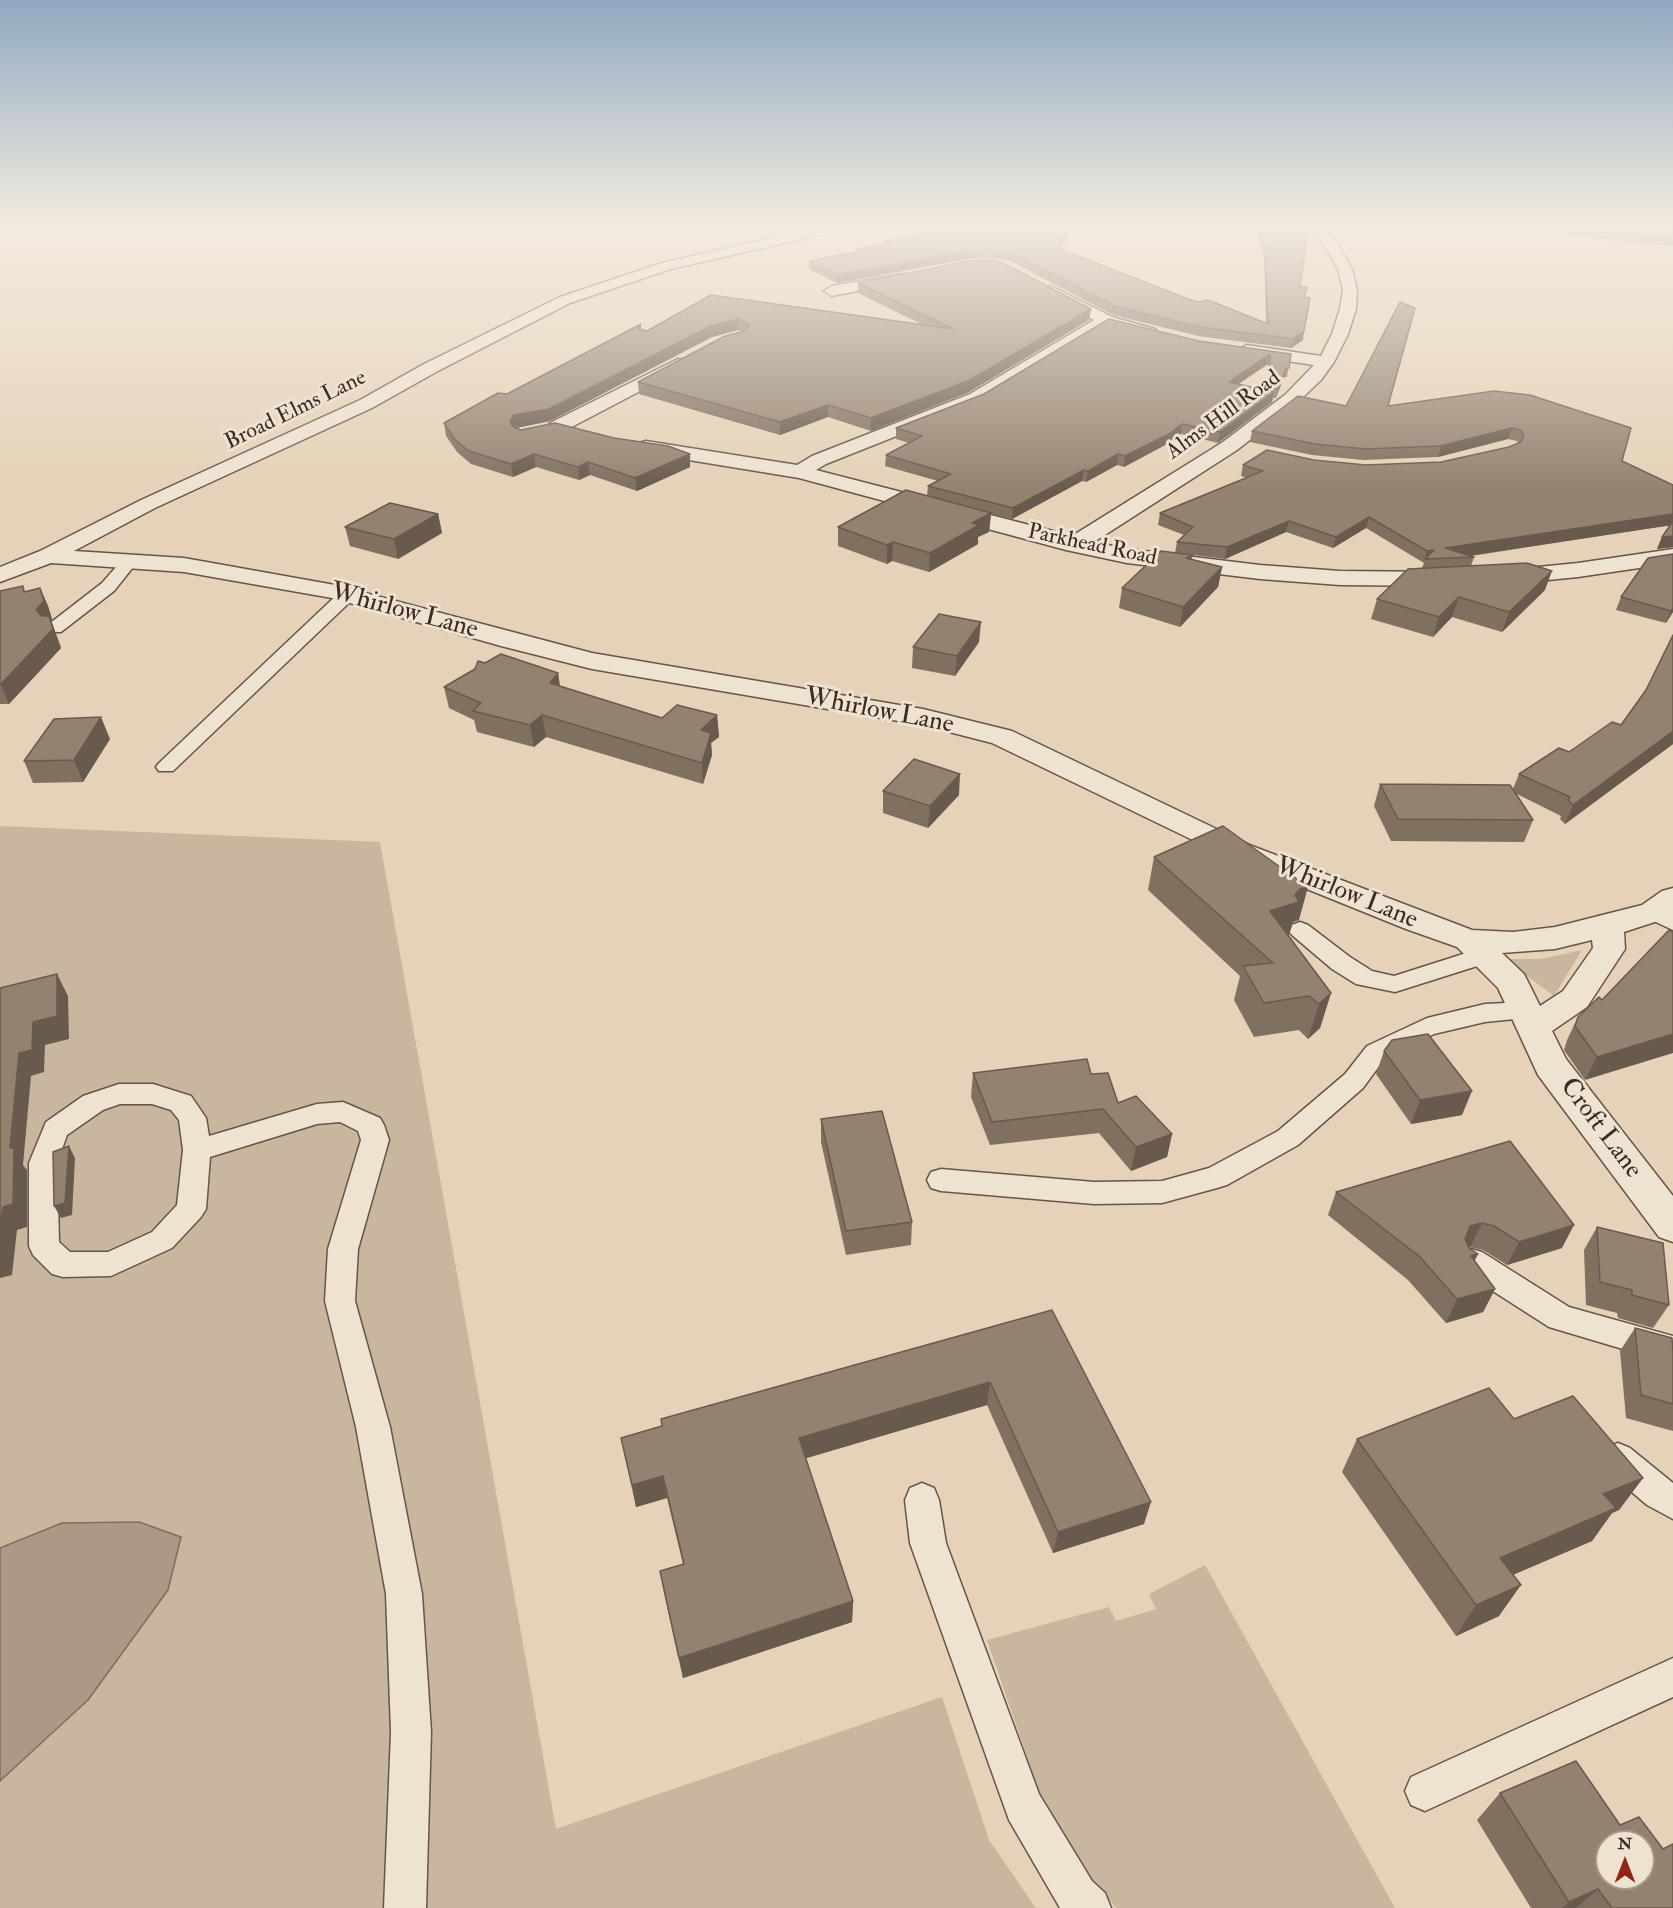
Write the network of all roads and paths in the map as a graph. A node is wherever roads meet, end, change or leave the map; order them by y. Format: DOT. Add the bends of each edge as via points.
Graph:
graph roads {
  1 [pos="541,312"];
  2 [pos="1091,312"];
  3 [pos="1347,312"];
  4 [pos="1106,320"];
  5 [pos="1160,335"];
  6 [pos="1233,348"];
  7 [pos="690,357"];
  8 [pos="1326,362"];
  9 [pos="557,427"];
  10 [pos="535,432"];
  11 [pos="587,435"];
  12 [pos="626,443"];
  13 [pos="1230,446"];
  14 [pos="1253,451"];
  15 [pos="800,472"];
  16 [pos="1074,545"];
  17 [pos="48,556"];
  18 [pos="1673,556"];
  19 [pos="130,561"];
  20 [pos="0,575"];
  21 [pos="347,595"];
  22 [pos="55,628"];
  23 [pos="165,767"];
  24 [pos="1666,911"];
  25 [pos="1608,926"];
  26 [pos="1300,930"];
  27 [pos="1477,948"];
  28 [pos="1529,1019"];
  29 [pos="197,1150"];
  30 [pos="941,1180"];
  31 [pos="1673,1226"];
  32 [pos="1471,1261"];
  33 [pos="1673,1350"];
  34 [pos="1598,1442"];
  35 [pos="922,1500"];
  36 [pos="1673,1502"];
  37 [pos="1673,1677"];
  38 [pos="1425,1791"];
  39 [pos="405,1908"];
  40 [pos="1090,1908"];
  1 -- 17 [label="street, Broad Elms Lane" via="366,404 148,504"];
  2 -- 4 [label="street"];
  3 -- 8 [label="street, Alms Hill Road"];
  4 -- 5 [label="street"];
  4 -- 15 [label="street" via="976,398 819,460"];
  6 -- 8 [label="street"];
  7 -- 9 [label="street"];
  8 -- 13 [label="street, Alms Hill Road" via="1292,398"];
  9 -- 10 [label="street"];
  9 -- 11 [label="street"];
  12 -- 15 [label="street, Parkhead Road"];
  13 -- 14 [label="street"];
  13 -- 16 [label="street, Alms Hill Road"];
  15 -- 16 [label="street, Parkhead Road"];
  16 -- 18 [label="street, Parkhead Road" via="1188,565 1340,578 1423,580 1578,570"];
  17 -- 19 [label="street, Whirlow Lane"];
  17 -- 20 [label="street, Broad Elms Lane"];
  19 -- 21 [label="street, Whirlow Lane" via="184,565"];
  19 -- 22 [label="lane" via="108,587"];
  21 -- 23 [label="lane"];
  21 -- 27 [label="street, Whirlow Lane" via="592,661 923,717 1002,737 1241,852"];
  24 -- 25 [label="street, Whirlow Lane"];
  25 -- 27 [label="street, Whirlow Lane" via="1555,938"];
  25 -- 28 [label="street" via="1610,949 1575,999"];
  26 -- 27 [label="lane" via="1365,978 1395,984"];
  27 -- 28 [label="street, Croft Lane" via="1512,982"];
  28 -- 30 [label="lane" via="1485,1013 1427,1027 1376,1052 1354,1081 1288,1138 1217,1177 1162,1192 1128,1193"];
  28 -- 31 [label="street, Croft Lane" via="1551,1066"];
  29 -- 29 [label="lane" via="191,1209 162,1240 111,1264 63,1265 44,1246 43,1163 56,1129 93,1103 119,1094 153,1094 181,1103 192,1118"];
  29 -- 39 [label="lane" via="317,1114 343,1112 370,1125 375,1140 342,1249 340,1301 374,1427 404,1594 411,1732"];
  32 -- 33 [label="lane" via="1560,1318"];
  34 -- 36 [label="lane"];
  35 -- 40 [label="lane" via="928,1543 1023,1806 1077,1896"];
  37 -- 38 [label="lane"];
}
